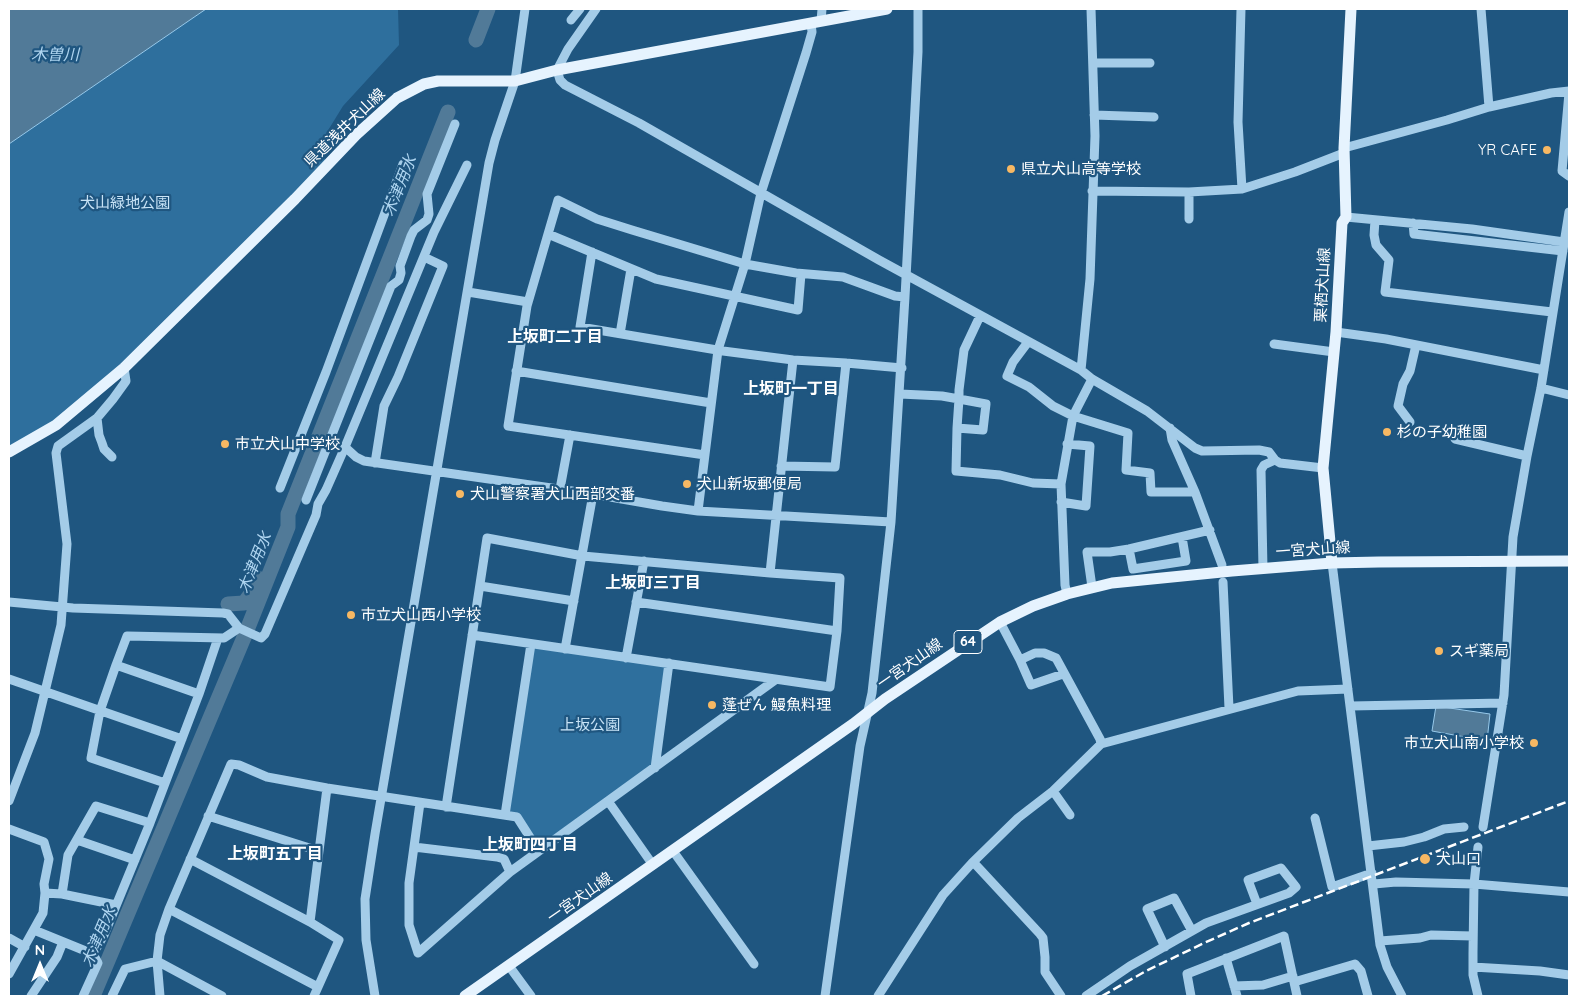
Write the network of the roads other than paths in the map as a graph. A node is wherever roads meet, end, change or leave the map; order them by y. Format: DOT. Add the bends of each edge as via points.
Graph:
graph roads {
  1 [pos="525,9"];
  2 [pos="580,9"];
  3 [pos="596,9"];
  4 [pos="822,9"];
  5 [pos="887,9"];
  6 [pos="918,9"];
  7 [pos="1091,9"];
  8 [pos="1241,9"];
  9 [pos="1351,9"];
  10 [pos="1481,9"];
  11 [pos="571,20"];
  12 [pos="816,22"];
  13 [pos="1093,63"];
  14 [pos="1150,63"];
  15 [pos="557,70"];
  16 [pos="514,81"];
  17 [pos="1569,92"];
  18 [pos="1489,107"];
  19 [pos="1568,107"];
  20 [pos="1094,116"];
  21 [pos="1154,117"];
  22 [pos="455,124"];
  23 [pos="1344,150"];
  24 [pos="403,164"];
  25 [pos="467,165"];
  26 [pos="1569,176"];
  27 [pos="1242,189"];
  28 [pos="1092,190"];
  29 [pos="1189,192"];
  30 [pos="761,193"];
  31 [pos="1569,215"];
  32 [pos="1346,217"];
  33 [pos="1189,219"];
  34 [pos="1375,220"];
  35 [pos="1413,223"];
  36 [pos="548,234"];
  37 [pos="1564,242"];
  38 [pos="1563,251"];
  39 [pos="592,252"];
  40 [pos="424,256"];
  41 [pos="745,264"];
  42 [pos="631,269"];
  43 [pos="801,274"];
  44 [pos="906,275"];
  45 [pos="468,292"];
  46 [pos="735,296"];
  47 [pos="905,297"];
  48 [pos="528,302"];
  49 [pos="1552,312"];
  50 [pos="980,316"];
  51 [pos="1336,332"];
  52 [pos="620,334"];
  53 [pos="1028,342"];
  54 [pos="1274,344"];
  55 [pos="1416,345"];
  56 [pos="718,350"];
  57 [pos="1334,352"];
  58 [pos="793,360"];
  59 [pos="846,363"];
  60 [pos="124,368"];
  61 [pos="902,368"];
  62 [pos="1081,370"];
  63 [pos="1544,370"];
  64 [pos="516,371"];
  65 [pos="1092,378"];
  66 [pos="1541,388"];
  67 [pos="900,394"];
  68 [pos="1569,395"];
  69 [pos="959,399"];
  70 [pos="711,403"];
  71 [pos="1073,416"];
  72 [pos="97,418"];
  73 [pos="1410,422"];
  74 [pos="957,428"];
  75 [pos="1170,428"];
  76 [pos="570,435"];
  77 [pos="1455,439"];
  78 [pos="1067,444"];
  79 [pos="345,447"];
  80 [pos="9,452"];
  81 [pos="705,456"];
  82 [pos="1527,456"];
  83 [pos="112,457"];
  84 [pos="1275,460"];
  85 [pos="375,462"];
  86 [pos="781,466"];
  87 [pos="1323,468"];
  88 [pos="436,471"];
  89 [pos="1061,484"];
  90 [pos="280,488"];
  91 [pos="560,489"];
  92 [pos="1195,492"];
  93 [pos="593,494"];
  94 [pos="306,500"];
  95 [pos="1061,502"];
  96 [pos="698,511"];
  97 [pos="775,514"];
  98 [pos="891,522"];
  99 [pos="1210,530"];
  100 [pos="1182,537"];
  101 [pos="1130,549"];
  102 [pos="583,556"];
  103 [pos="1569,561"];
  104 [pos="644,562"];
  105 [pos="1511,562"];
  106 [pos="1332,563"];
  107 [pos="1222,564"];
  108 [pos="1263,569"];
  109 [pos="770,574"];
  110 [pos="1223,582"];
  111 [pos="480,586"];
  112 [pos="1092,587"];
  113 [pos="1067,594"];
  114 [pos="574,601"];
  115 [pos="9,602"];
  116 [pos="636,602"];
  117 [pos="62,607"];
  118 [pos="1000,622"];
  119 [pos="239,628"];
  120 [pos="837,631"];
  121 [pos="472,635"];
  122 [pos="222,639"];
  123 [pos="531,644"];
  124 [pos="565,649"];
  125 [pos="626,658"];
  126 [pos="1020,660"];
  127 [pos="670,663"];
  128 [pos="116,665"];
  129 [pos="1064,674"];
  130 [pos="9,679"];
  131 [pos="775,680"];
  132 [pos="1348,689"];
  133 [pos="46,693"];
  134 [pos="199,694"];
  135 [pos="1503,703"];
  136 [pos="1351,706"];
  137 [pos="1229,708"];
  138 [pos="100,711"];
  139 [pos="868,713"];
  140 [pos="182,739"];
  141 [pos="1101,744"];
  142 [pos="654,768"];
  143 [pos="165,783"];
  144 [pos="328,788"];
  145 [pos="1053,791"];
  146 [pos="381,797"];
  147 [pos="9,801"];
  148 [pos="608,801"];
  149 [pos="420,803"];
  150 [pos="446,807"];
  151 [pos="505,815"];
  152 [pos="1070,815"];
  153 [pos="208,816"];
  154 [pos="1315,818"];
  155 [pos="150,823"];
  156 [pos="1483,826"];
  157 [pos="1464,827"];
  158 [pos="9,828"];
  159 [pos="77,840"];
  160 [pos="1368,846"];
  161 [pos="414,847"];
  162 [pos="1478,847"];
  163 [pos="538,850"];
  164 [pos="319,851"];
  165 [pos="673,851"];
  166 [pos="190,859"];
  167 [pos="135,860"];
  168 [pos="972,863"];
  169 [pos="653,865"];
  170 [pos="510,872"];
  171 [pos="1372,873"];
  172 [pos="1374,884"];
  173 [pos="1474,884"];
  174 [pos="1569,892"];
  175 [pos="45,893"];
  176 [pos="62,894"];
  177 [pos="1258,904"];
  178 [pos="116,906"];
  179 [pos="169,909"];
  180 [pos="310,922"];
  181 [pos="34,930"];
  182 [pos="1192,931"];
  183 [pos="1473,936"];
  184 [pos="9,938"];
  185 [pos="1380,941"];
  186 [pos="63,942"];
  187 [pos="25,947"];
  188 [pos="1165,947"];
  189 [pos="93,954"];
  190 [pos="1226,958"];
  191 [pos="156,961"];
  192 [pos="754,964"];
  193 [pos="509,966"];
  194 [pos="1473,967"];
  195 [pos="9,974"];
  196 [pos="1569,975"];
  197 [pos="1293,979"];
  198 [pos="1234,986"];
  199 [pos="318,987"];
  200 [pos="31,996"];
  201 [pos="83,996"];
  202 [pos="112,996"];
  203 [pos="160,996"];
  204 [pos="222,996"];
  205 [pos="314,996"];
  206 [pos="375,996"];
  207 [pos="465,996"];
  208 [pos="531,996"];
  209 [pos="825,996"];
  210 [pos="878,996"];
  211 [pos="1062,996"];
  212 [pos="1086,996"];
  213 [pos="1191,996"];
  214 [pos="1237,996"];
  215 [pos="1297,996"];
  216 [pos="1368,996"];
  217 [pos="1402,996"];
  218 [pos="1478,996"];
  1 -- 16 [label="street"];
  2 -- 11 [label="street"];
  3 -- 15 [label="street"];
  4 -- 12 [label="street"];
  5 -- 12 [label="main road, 県道浅井犬山線"];
  6 -- 44 [label="street"];
  7 -- 13 [label="street"];
  8 -- 27 [label="street" via="1238,122"];
  9 -- 23 [label="main road, 栗栖犬山線"];
  10 -- 18 [label="street"];
  12 -- 15 [label="main road, 県道浅井犬山線"];
  12 -- 30 [label="street"];
  13 -- 14 [label="street"];
  13 -- 20 [label="street"];
  15 -- 16 [label="main road, 県道浅井犬山線"];
  15 -- 30 [label="street" via="560,80 566,85"];
  16 -- 45 [label="street" via="489,163"];
  16 -- 60 [label="main road, 県道浅井犬山線" via="438,81 424,84 397,98 356,135"];
  17 -- 18 [label="street"];
  17 -- 19 [label="street"];
  18 -- 23 [label="street"];
  19 -- 26 [label="street" via="1562,171"];
  20 -- 21 [label="street"];
  20 -- 28 [label="street"];
  22 -- 94 [label="street" via="427,194 427,220 411,236 400,266 401,273 391,286"];
  23 -- 27 [label="street" via="1295,172"];
  23 -- 32 [label="main road, 栗栖犬山線"];
  24 -- 90 [label="street"];
  25 -- 40 [label="street"];
  27 -- 29 [label="street"];
  28 -- 29 [label="street"];
  28 -- 62 [label="street" via="1090,279"];
  29 -- 33 [label="street"];
  30 -- 41 [label="street"];
  30 -- 44 [label="street"];
  31 -- 37 [label="street"];
  32 -- 34 [label="street"];
  32 -- 51 [label="main road, 栗栖犬山線" via="1342,223"];
  34 -- 35 [label="street"];
  34 -- 49 [label="street" via="1376,245 1389,260 1386,292"];
  35 -- 37 [label="street"];
  35 -- 38 [label="street" via="1414,234"];
  36 -- 39 [label="street"];
  36 -- 41 [label="street" via="558,200 597,219"];
  36 -- 48 [label="street"];
  37 -- 38 [label="street"];
  38 -- 49 [label="street"];
  39 -- 42 [label="street"];
  39 -- 52 [label="street" via="580,327"];
  40 -- 79 [label="street"];
  40 -- 85 [label="street" via="443,266 384,406"];
  41 -- 43 [label="street"];
  41 -- 46 [label="street"];
  42 -- 46 [label="street"];
  42 -- 52 [label="street"];
  43 -- 46 [label="street" via="798,310"];
  43 -- 47 [label="street" via="843,277"];
  44 -- 47 [label="street"];
  44 -- 50 [label="street"];
  45 -- 48 [label="street"];
  45 -- 88 [label="street"];
  46 -- 56 [label="street"];
  47 -- 61 [label="street"];
  48 -- 64 [label="street"];
  49 -- 63 [label="street"];
  50 -- 53 [label="street"];
  50 -- 69 [label="street" via="964,350"];
  51 -- 55 [label="street"];
  51 -- 57 [label="main road, 栗栖犬山線"];
  52 -- 56 [label="street"];
  53 -- 62 [label="street"];
  53 -- 71 [label="street" via="1007,376"];
  54 -- 57 [label="street"];
  55 -- 63 [label="street"];
  55 -- 73 [label="street" via="1398,406"];
  56 -- 58 [label="street"];
  56 -- 70 [label="street"];
  57 -- 87 [label="main road, 栗栖犬山線"];
  58 -- 59 [label="street"];
  58 -- 86 [label="street"];
  59 -- 61 [label="street"];
  59 -- 86 [label="street" via="834,467"];
  60 -- 72 [label="street" via="126,381"];
  60 -- 80 [label="main road, 県道浅井犬山線" via="56,425"];
  61 -- 67 [label="street"];
  62 -- 65 [label="street"];
  63 -- 66 [label="street"];
  64 -- 70 [label="street"];
  64 -- 76 [label="street" via="508,426"];
  65 -- 71 [label="street"];
  65 -- 75 [label="street"];
  66 -- 68 [label="street"];
  66 -- 82 [label="street"];
  67 -- 69 [label="street"];
  67 -- 98 [label="street"];
  69 -- 74 [label="street"];
  69 -- 74 [label="street" via="986,404 983,430"];
  70 -- 81 [label="street"];
  71 -- 78 [label="street"];
  71 -- 92 [label="street" via="1128,433 1126,470 1150,473 1151,492"];
  72 -- 83 [label="street" via="104,449"];
  72 -- 117 [label="street" via="58,446 56,454 68,544"];
  74 -- 89 [label="street" via="956,471"];
  75 -- 84 [label="street" via="1202,451 1259,450 1269,452"];
  75 -- 92 [label="street" via="1172,440"];
  76 -- 81 [label="street"];
  76 -- 91 [label="street"];
  77 -- 82 [label="street"];
  78 -- 89 [label="street"];
  78 -- 95 [label="street" via="1090,446 1086,506"];
  79 -- 85 [label="street" via="356,457"];
  79 -- 119 [label="street" via="265,634 261,638"];
  81 -- 96 [label="street"];
  82 -- 105 [label="street"];
  84 -- 87 [label="street" via="1280,464"];
  84 -- 108 [label="street" via="1261,470"];
  85 -- 88 [label="street"];
  86 -- 97 [label="street"];
  87 -- 106 [label="main road, 栗栖犬山線"];
  88 -- 91 [label="street"];
  88 -- 146 [label="street"];
  89 -- 95 [label="street"];
  91 -- 93 [label="street"];
  92 -- 99 [label="street"];
  93 -- 96 [label="street"];
  93 -- 102 [label="street"];
  95 -- 113 [label="street"];
  96 -- 97 [label="street"];
  97 -- 98 [label="street"];
  97 -- 109 [label="street"];
  98 -- 139 [label="street"];
  99 -- 100 [label="street"];
  99 -- 107 [label="street"];
  100 -- 101 [label="street"];
  100 -- 101 [label="street" via="1186,561 1133,569"];
  101 -- 112 [label="street" via="1087,552"];
  102 -- 104 [label="street"];
  102 -- 111 [label="street" via="487,538"];
  102 -- 114 [label="street"];
  103 -- 105 [label="main road, 一宮犬山線 / 64"];
  104 -- 109 [label="street"];
  104 -- 116 [label="street"];
  105 -- 106 [label="main road, 一宮犬山線 / 64"];
  105 -- 135 [label="street"];
  106 -- 108 [label="main road, 一宮犬山線 / 64"];
  106 -- 132 [label="street"];
  108 -- 112 [label="main road, 一宮犬山線 / 64"];
  109 -- 120 [label="street" via="840,578"];
  110 -- 137 [label="street"];
  111 -- 114 [label="street"];
  111 -- 121 [label="street"];
  112 -- 113 [label="main road, 一宮犬山線 / 64"];
  113 -- 118 [label="main road, 一宮犬山線 / 64"];
  114 -- 124 [label="street"];
  115 -- 117 [label="street"];
  116 -- 120 [label="street"];
  116 -- 125 [label="street"];
  117 -- 119 [label="street" via="223,613 228,614"];
  117 -- 133 [label="street"];
  118 -- 126 [label="street"];
  118 -- 139 [label="main road, 一宮犬山線 / 64"];
  119 -- 122 [label="street"];
  120 -- 131 [label="street" via="830,686"];
  121 -- 123 [label="street"];
  121 -- 150 [label="street"];
  122 -- 128 [label="street" via="128,636"];
  122 -- 134 [label="street"];
  123 -- 124 [label="street"];
  123 -- 151 [label="street"];
  124 -- 125 [label="street"];
  125 -- 127 [label="street"];
  126 -- 129 [label="street" via="1035,653 1044,653 1056,658"];
  126 -- 129 [label="street" via="1031,685"];
  127 -- 131 [label="street"];
  127 -- 142 [label="street"];
  128 -- 134 [label="street"];
  128 -- 138 [label="street"];
  129 -- 141 [label="street"];
  130 -- 133 [label="street"];
  131 -- 142 [label="street"];
  132 -- 136 [label="street"];
  132 -- 137 [label="street" via="1307,689"];
  133 -- 138 [label="street"];
  133 -- 147 [label="street"];
  134 -- 140 [label="street"];
  135 -- 136 [label="street"];
  135 -- 156 [label="street"];
  136 -- 160 [label="street"];
  137 -- 141 [label="street"];
  138 -- 140 [label="street"];
  138 -- 143 [label="street" via="91,758"];
  139 -- 165 [label="main road, 一宮犬山線 / 64"];
  139 -- 209 [label="street" via="860,746"];
  140 -- 143 [label="street"];
  141 -- 145 [label="street"];
  142 -- 148 [label="street"];
  143 -- 155 [label="street"];
  144 -- 146 [label="street"];
  144 -- 153 [label="street" via="267,777 231,764"];
  144 -- 164 [label="street"];
  145 -- 152 [label="street"];
  145 -- 168 [label="street" via="1018,818"];
  146 -- 149 [label="street"];
  146 -- 206 [label="street" via="366,899 366,940"];
  148 -- 163 [label="street"];
  148 -- 169 [label="street"];
  149 -- 150 [label="street"];
  149 -- 161 [label="street"];
  150 -- 151 [label="street"];
  151 -- 163 [label="street" via="517,817"];
  153 -- 164 [label="street"];
  153 -- 166 [label="street"];
  154 -- 171 [label="street" via="1332,887"];
  155 -- 159 [label="street" via="96,806"];
  155 -- 167 [label="street"];
  157 -- 160 [label="street" via="1444,829 1404,842"];
  158 -- 175 [label="street" via="44,842 49,858"];
  159 -- 167 [label="street"];
  159 -- 176 [label="street" via="68,855"];
  160 -- 171 [label="street"];
  161 -- 170 [label="street" via="497,857 504,860"];
  161 -- 170 [label="street" via="409,924 418,953"];
  162 -- 173 [label="street"];
  163 -- 170 [label="street"];
  164 -- 180 [label="street"];
  165 -- 169 [label="main road, 一宮犬山線 / 64"];
  165 -- 192 [label="street"];
  166 -- 179 [label="street"];
  166 -- 180 [label="street"];
  167 -- 178 [label="street"];
  168 -- 210 [label="street" via="943,895"];
  168 -- 211 [label="street" via="1043,938 1044,972"];
  169 -- 193 [label="main road, 一宮犬山線 / 64"];
  171 -- 172 [label="street"];
  172 -- 173 [label="street"];
  172 -- 185 [label="street"];
  173 -- 174 [label="street"];
  173 -- 183 [label="street"];
  175 -- 176 [label="street"];
  175 -- 181 [label="street" via="43,913"];
  176 -- 178 [label="street"];
  177 -- 177 [label="street" via="1248,880 1281,868 1296,887 1289,893"];
  177 -- 182 [label="street"];
  178 -- 189 [label="street"];
  179 -- 191 [label="street"];
  179 -- 199 [label="street"];
  180 -- 199 [label="street" via="339,940"];
  181 -- 186 [label="street"];
  181 -- 187 [label="street"];
  182 -- 188 [label="street"];
  182 -- 188 [label="street" via="1174,898 1147,909"];
  183 -- 185 [label="street" via="1431,935"];
  183 -- 194 [label="street"];
  184 -- 187 [label="street"];
  185 -- 217 [label="street" via="1387,967"];
  186 -- 189 [label="street"];
  186 -- 200 [label="street"];
  187 -- 195 [label="street"];
  188 -- 212 [label="street"];
  189 -- 201 [label="street" via="98,963"];
  190 -- 197 [label="street" via="1284,936"];
  190 -- 198 [label="street"];
  190 -- 213 [label="street" via="1187,974"];
  191 -- 202 [label="street" via="124,969"];
  191 -- 203 [label="street"];
  191 -- 204 [label="street"];
  193 -- 207 [label="main road, 一宮犬山線 / 64"];
  193 -- 208 [label="street"];
  194 -- 196 [label="street"];
  194 -- 218 [label="street"];
  197 -- 198 [label="street"];
  197 -- 215 [label="street"];
  197 -- 216 [label="street" via="1355,964 1361,971"];
  198 -- 214 [label="street"];
  199 -- 205 [label="street"];
}
